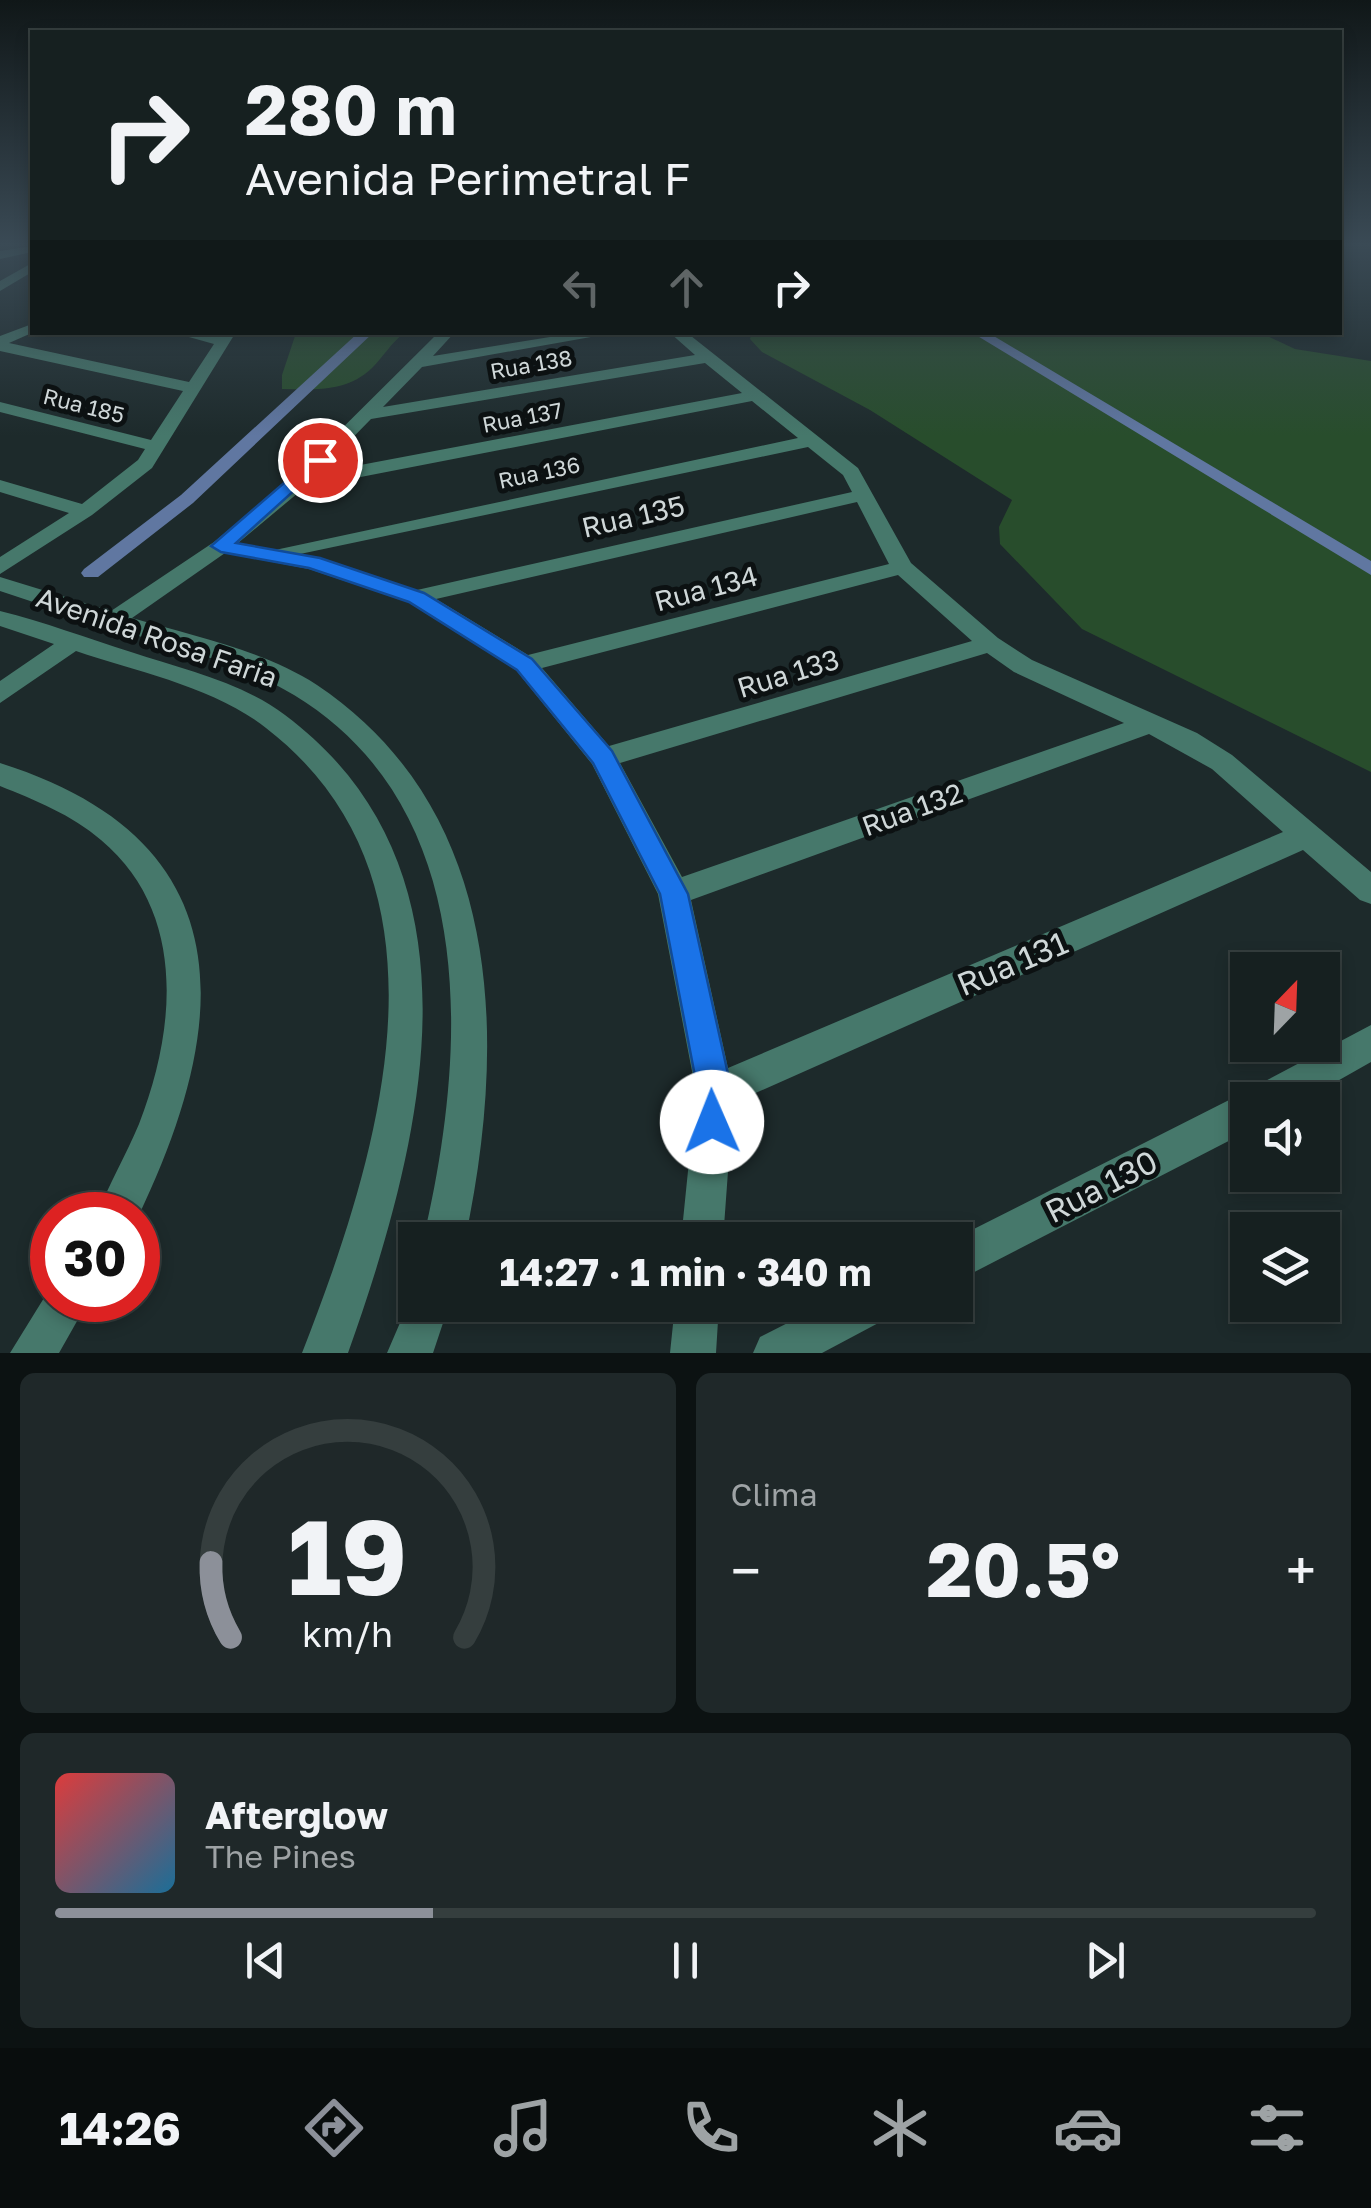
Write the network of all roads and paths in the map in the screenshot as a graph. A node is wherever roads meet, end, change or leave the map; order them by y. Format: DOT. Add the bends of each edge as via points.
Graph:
graph roads {
  1 [pos="30,329"];
  2 [pos="445,335"];
  3 [pos="594,335"];
  4 [pos="679,335"];
  5 [pos="224,337"];
  6 [pos="0,344"];
  7 [pos="705,358"];
  8 [pos="418,364"];
  9 [pos="193,388"];
  10 [pos="754,396"];
  11 [pos="0,407"];
  12 [pos="364,416"];
  13 [pos="814,440"];
  14 [pos="158,447"];
  15 [pos="298,482"];
  16 [pos="0,486"];
  17 [pos="863,496"];
  18 [pos="85,511"];
  19 [pos="221,546"];
  20 [pos="275,553"];
  21 [pos="0,567"];
  22 [pos="902,568"];
  23 [pos="0,584"];
  24 [pos="416,598"];
  25 [pos="0,618"];
  26 [pos="114,620"];
  27 [pos="73,642"];
  28 [pos="990,644"];
  29 [pos="213,650"];
  30 [pos="524,664"];
  31 [pos="180,678"];
  32 [pos="0,694"];
  33 [pos="1149,724"];
  34 [pos="603,758"];
  35 [pos="0,774"];
  36 [pos="1308,835"];
  37 [pos="1371,892"];
  38 [pos="674,894"];
  39 [pos="1371,1043"];
  40 [pos="1300,1082"];
  41 [pos="715,1092"];
  42 [pos="1230,1119"];
  43 [pos="130,1192"];
  44 [pos="449,1222"];
  45 [pos="704,1222"];
  46 [pos="973,1252"];
  47 [pos="53,1322"];
  48 [pos="421,1322"];
  49 [pos="696,1322"];
  50 [pos="837,1322"];
  51 [pos="33,1353"];
  52 [pos="325,1353"];
  53 [pos="410,1353"];
  54 [pos="694,1353"];
  55 [pos="776,1353"];
  1 -- 6 [label="street"];
  2 -- 8 [label="street"];
  3 -- 8 [label="street"];
  4 -- 7 [label="street"];
  5 -- 9 [label="street"];
  6 -- 9 [label="street"];
  7 -- 10 [label="street"];
  7 -- 12 [label="street, Rua 138"];
  8 -- 12 [label="street"];
  9 -- 14 [label="street"];
  10 -- 13 [label="street"];
  10 -- 15 [label="street, Rua 137"];
  11 -- 14 [label="street, Rua 185"];
  12 -- 15 [label="street"];
  13 -- 17 [label="street" via="852,472"];
  13 -- 20 [label="street, Rua 136"];
  14 -- 18 [label="street"];
  15 -- 19 [label="street"];
  16 -- 18 [label="street"];
  17 -- 22 [label="street"];
  17 -- 24 [label="street, Rua 135"];
  18 -- 21 [label="street"];
  19 -- 20 [label="street"];
  19 -- 26 [label="street"];
  20 -- 24 [label="street"];
  22 -- 28 [label="street"];
  22 -- 30 [label="street, Rua 134"];
  23 -- 26 [label="street, Avenida Rosa Faria"];
  24 -- 30 [label="street"];
  25 -- 27 [label="street, Avenida Rosa Faria"];
  26 -- 29 [label="street, Avenida Rosa Faria"];
  27 -- 31 [label="street, Avenida Rosa Faria"];
  27 -- 32 [label="street"];
  28 -- 33 [label="street" via="1038,674"];
  28 -- 34 [label="street, Rua 133"];
  29 -- 31 [label="street"];
  29 -- 44 [label="street, Avenida Rosa Faria" via="341,713 380,753 426,819 462,923 470,1005 468,1100"];
  30 -- 34 [label="street"];
  31 -- 52 [label="street, Avenida Rosa Faria" via="274,719 306,743 361,814 390,881 407,969 402,1088 385,1180"];
  33 -- 36 [label="street" via="1222,762"];
  33 -- 38 [label="street, Rua 132"];
  34 -- 38 [label="street"];
  35 -- 43 [label="street" via="64,800 117,835 144,863 184,943 186,989 166,1106"];
  36 -- 37 [label="street"];
  36 -- 41 [label="street, Rua 131"];
  38 -- 41 [label="street"];
  39 -- 40 [label="street"];
  41 -- 45 [label="street"];
  42 -- 46 [label="street, Rua 130"];
  47 -- 51 [label="street"];
  48 -- 53 [label="street"];
  49 -- 54 [label="street"];
  50 -- 55 [label="street"];
}
